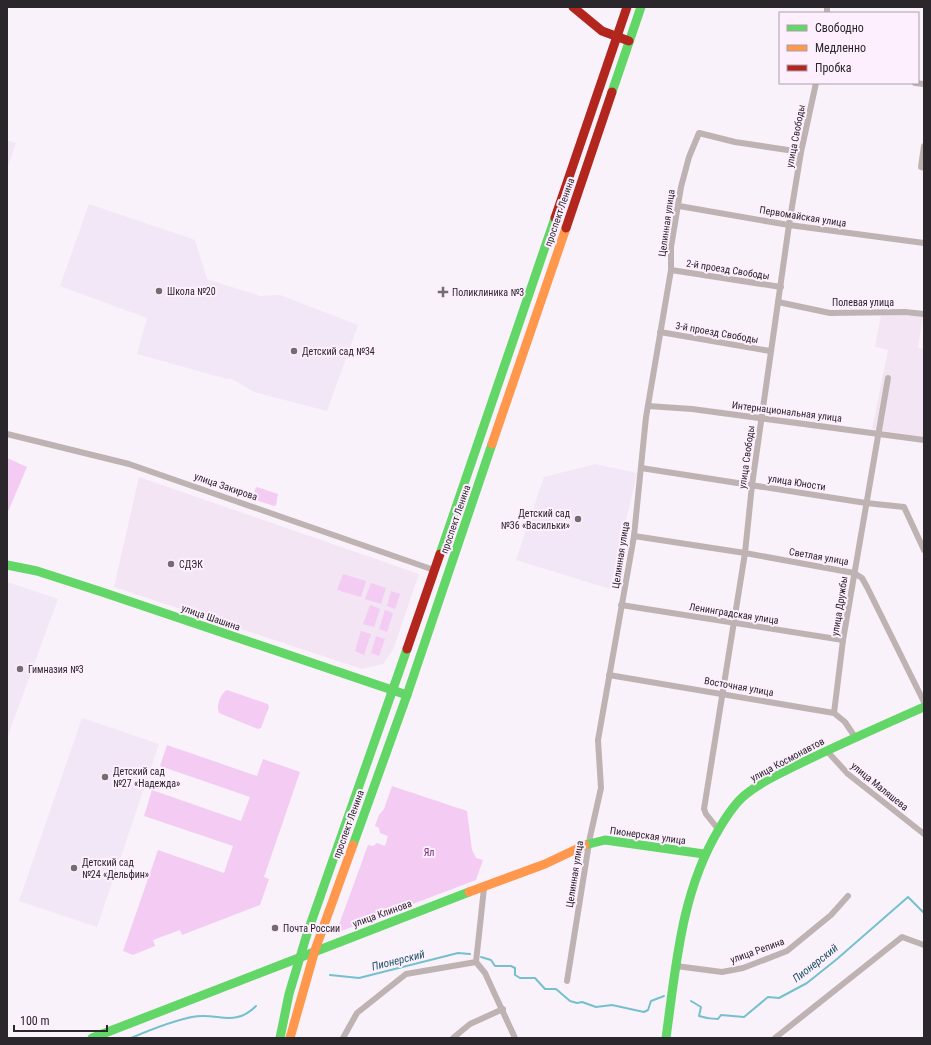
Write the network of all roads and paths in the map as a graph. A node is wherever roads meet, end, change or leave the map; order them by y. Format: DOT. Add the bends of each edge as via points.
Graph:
graph roads {
  1 [pos="573,7"];
  2 [pos="626,7"];
  3 [pos="641,7"];
  4 [pos="616,37"];
  5 [pos="629,41"];
  6 [pos="816,84"];
  7 [pos="924,146"];
  8 [pos="801,152"];
  9 [pos="922,167"];
  10 [pos="679,206"];
  11 [pos="790,225"];
  12 [pos="924,243"];
  13 [pos="671,270"];
  14 [pos="781,287"];
  15 [pos="778,302"];
  16 [pos="924,314"];
  17 [pos="660,332"];
  18 [pos="770,351"];
  19 [pos="888,378"];
  20 [pos="648,406"];
  21 [pos="761,418"];
  22 [pos="878,433"];
  23 [pos="7,434"];
  24 [pos="480,435"];
  25 [pos="494,439"];
  26 [pos="924,440"];
  27 [pos="641,468"];
  28 [pos="752,485"];
  29 [pos="866,503"];
  30 [pos="634,536"];
  31 [pos="924,550"];
  32 [pos="745,553"];
  33 [pos="7,565"];
  34 [pos="434,570"];
  35 [pos="854,573"];
  36 [pos="621,605"];
  37 [pos="733,623"];
  38 [pos="843,640"];
  39 [pos="609,675"];
  40 [pos="393,690"];
  41 [pos="723,694"];
  42 [pos="407,695"];
  43 [pos="924,702"];
  44 [pos="924,707"];
  45 [pos="834,713"];
  46 [pos="855,737"];
  47 [pos="826,750"];
  48 [pos="718,829"];
  49 [pos="924,834"];
  50 [pos="589,842"];
  51 [pos="704,854"];
  52 [pos="484,888"];
  53 [pos="848,896"];
  54 [pos="924,945"];
  55 [pos="315,950"];
  56 [pos="300,957"];
  57 [pos="476,962"];
  58 [pos="676,966"];
  59 [pos="567,981"];
  60 [pos="503,1009"];
  61 [pos="92,1038"];
  62 [pos="280,1038"];
  63 [pos="290,1038"];
  64 [pos="343,1038"];
  65 [pos="453,1038"];
  66 [pos="515,1038"];
  67 [pos="666,1038"];
  68 [pos="775,1038"];
  1 -- 4 [label="main road" via="602,31"];
  2 -- 4 [label="main road, проспект Ленина"];
  3 -- 5 [label="main road, проспект Ленина"];
  4 -- 5 [label="main road"];
  4 -- 24 [label="main road, проспект Ленина"];
  5 -- 25 [label="main road, проспект Ленина"];
  6 -- 8 [label="street, улица Свободы"];
  7 -- 9 [label="street"];
  8 -- 10 [label="street, Целинная улица" via="735,142 699,133 689,157"];
  8 -- 11 [label="street, улица Свободы"];
  10 -- 11 [label="street, Первомайская улица"];
  10 -- 13 [label="street, Целинная улица" via="671,247"];
  11 -- 12 [label="street, Первомайская улица"];
  11 -- 14 [label="street, улица Свободы"];
  13 -- 14 [label="street, 2-й проезд Свободы"];
  13 -- 17 [label="street, Целинная улица"];
  14 -- 15 [label="street, улица Свободы"];
  15 -- 16 [label="street, Полевая улица" via="830,313"];
  15 -- 18 [label="street, улица Свободы"];
  17 -- 18 [label="street, 3-й проезд Свободы"];
  17 -- 20 [label="street, Целинная улица"];
  18 -- 21 [label="street, улица Свободы"];
  19 -- 22 [label="street, улица Дружбы"];
  20 -- 21 [label="street, Интернациональная улица"];
  20 -- 27 [label="street, Целинная улица"];
  21 -- 22 [label="street, Интернациональная улица"];
  21 -- 28 [label="street, улица Свободы"];
  22 -- 26 [label="street, Интернациональная улица"];
  22 -- 29 [label="street, улица Дружбы"];
  23 -- 34 [label="street, улица Закирова" via="129,464"];
  24 -- 25 [label="main road"];
  24 -- 34 [label="main road, проспект Ленина"];
  25 -- 42 [label="main road, проспект Ленина"];
  27 -- 28 [label="street, улица Юности"];
  27 -- 30 [label="street, Целинная улица"];
  28 -- 29 [label="street, улица Юности"];
  28 -- 32 [label="street, улица Свободы"];
  29 -- 31 [label="street, улица Юности" via="904,506"];
  29 -- 35 [label="street, улица Дружбы"];
  30 -- 32 [label="street, Светлая улица"];
  30 -- 36 [label="street, Целинная улица"];
  32 -- 35 [label="street, Светлая улица"];
  32 -- 37 [label="street, улица Свободы"];
  33 -- 40 [label="main road, улица Шашина" via="37,571 102,592"];
  34 -- 40 [label="main road, проспект Ленина"];
  35 -- 38 [label="street, улица Дружбы"];
  35 -- 43 [label="street, Светлая улица" via="862,578 868,587"];
  36 -- 37 [label="street, Ленинградская улица"];
  36 -- 39 [label="street, Целинная улица"];
  37 -- 38 [label="street, Ленинградская улица"];
  37 -- 41 [label="street, улица Свободы"];
  38 -- 45 [label="street, улица Дружбы"];
  39 -- 41 [label="street, Восточная улица"];
  39 -- 50 [label="street, Целинная улица" via="598,740 601,788"];
  40 -- 42 [label="main road, улица Шашина"];
  40 -- 56 [label="main road, проспект Ленина"];
  41 -- 45 [label="street, Восточная улица"];
  41 -- 48 [label="street, улица Свободы" via="704,809"];
  42 -- 55 [label="main road, проспект Ленина"];
  44 -- 46 [label="main road, улица Космонавтов"];
  45 -- 46 [label="street" via="845,722"];
  46 -- 47 [label="main road, улица Космонавтов"];
  47 -- 48 [label="main road, улица Космонавтов" via="764,782 744,796"];
  47 -- 49 [label="street, улица Маляшева" via="848,774"];
  48 -- 51 [label="main road, улица Космонавтов"];
  50 -- 51 [label="main road, Пионерская улица" via="605,840"];
  50 -- 52 [label="main road, улица Клинова" via="545,864"];
  50 -- 59 [label="street, Целинная улица"];
  51 -- 58 [label="main road, улица Космонавтов" via="689,895"];
  52 -- 55 [label="main road, улица Клинова"];
  52 -- 57 [label="street"];
  53 -- 58 [label="street, улица Репина" via="831,915 787,951 742,968 722,972"];
  54 -- 68 [label="street" via="902,937"];
  55 -- 56 [label="main road, улица Клинова"];
  55 -- 63 [label="main road, проспект Ленина"];
  56 -- 61 [label="main road, улица Клинова"];
  56 -- 62 [label="main road, проспект Ленина"];
  57 -- 60 [label="street" via="485,973"];
  57 -- 64 [label="street" via="406,974 357,1014"];
  58 -- 67 [label="main road, улица Космонавтов"];
  60 -- 65 [label="street" via="470,1024"];
  60 -- 66 [label="street"];
}
